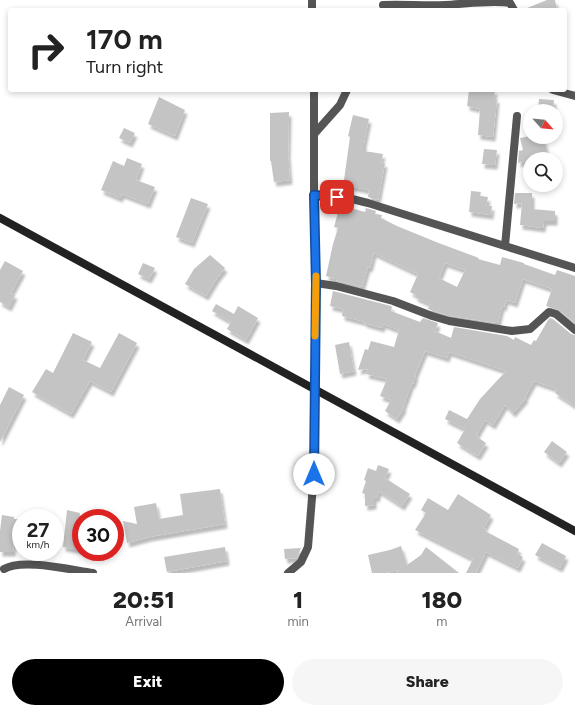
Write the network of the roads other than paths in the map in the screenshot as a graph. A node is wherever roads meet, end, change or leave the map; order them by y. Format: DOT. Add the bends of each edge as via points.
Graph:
graph roads {
  1 [pos="382,5"];
  2 [pos="513,8"];
  3 [pos="314,92"];
  4 [pos="346,92"];
  5 [pos="560,92"];
  6 [pos="575,96"];
  7 [pos="516,116"];
  8 [pos="314,133"];
  9 [pos="314,195"];
  10 [pos="0,218"];
  11 [pos="504,246"];
  12 [pos="575,268"];
  13 [pos="316,284"];
  14 [pos="575,330"];
  15 [pos="314,389"];
  16 [pos="575,531"];
  17 [pos="4,569"];
  18 [pos="93,573"];
  19 [pos="288,573"];
  1 -- 2 [label="street" via="445,5 504,0"];
  3 -- 8 [label="street"];
  4 -- 8 [label="street" via="340,105"];
  5 -- 6 [label="street"];
  7 -- 11 [label="street"];
  8 -- 9 [label="street"];
  9 -- 11 [label="street" via="348,198"];
  9 -- 13 [label="street"];
  10 -- 15 [label="street"];
  11 -- 12 [label="street"];
  13 -- 14 [label="street" via="336,286 393,301 449,321 512,331 530,329 549,312 556,314"];
  13 -- 15 [label="street"];
  15 -- 16 [label="street"];
  15 -- 19 [label="street" via="314,474 308,547 301,562"];
  17 -- 18 [label="street" via="33,564"];
}
